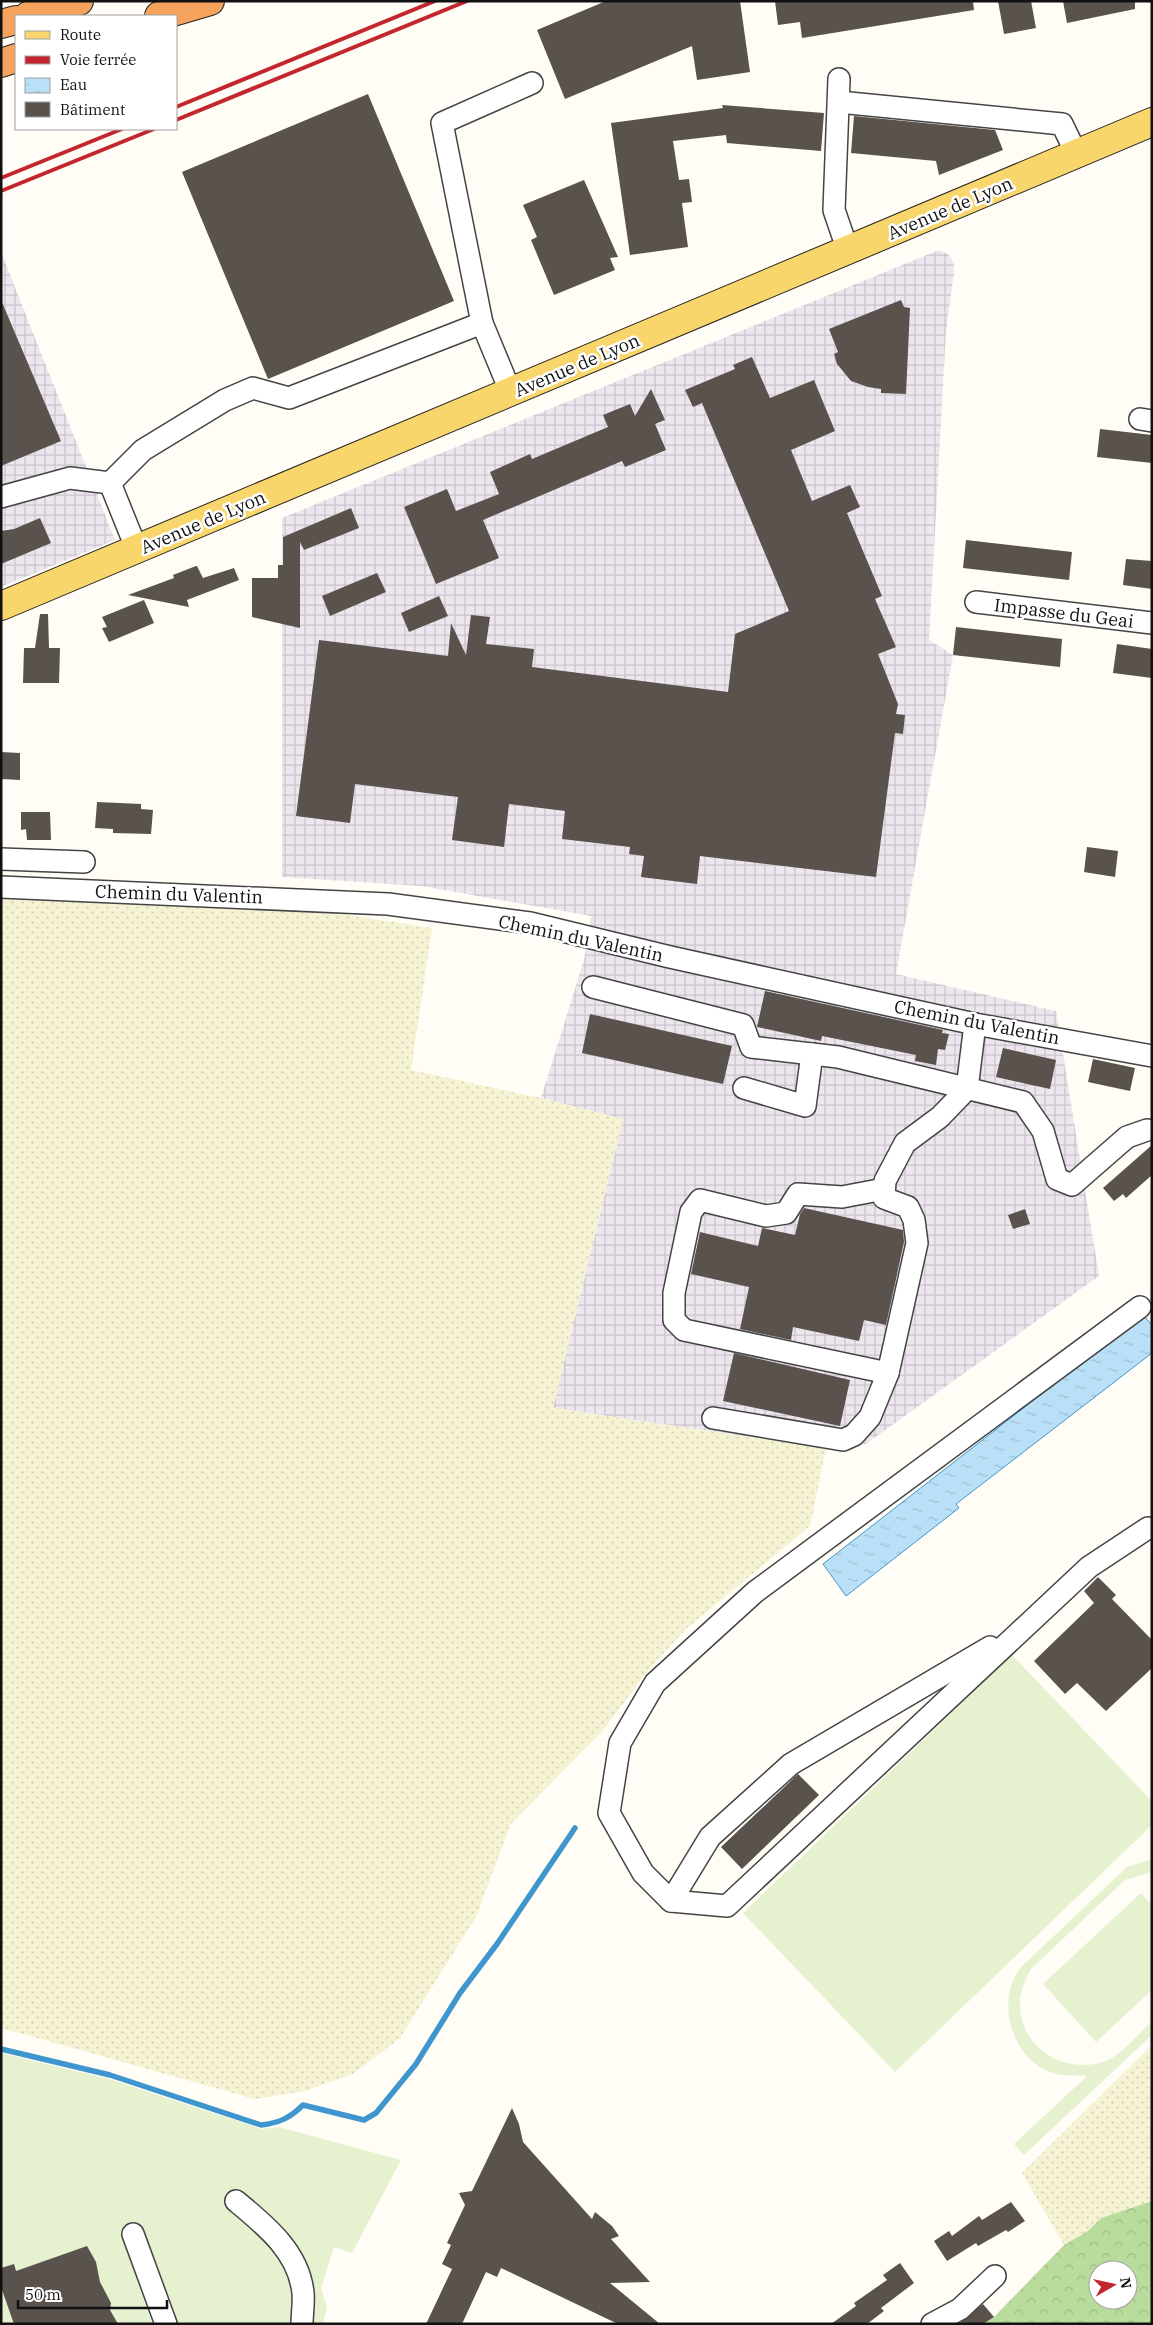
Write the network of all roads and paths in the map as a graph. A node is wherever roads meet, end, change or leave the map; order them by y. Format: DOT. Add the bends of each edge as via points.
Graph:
graph roads {
  1 [pos="79,1"];
  2 [pos="210,1"];
  3 [pos="31,15"];
  4 [pos="162,15"];
  5 [pos="15,20"];
  6 [pos="1,24"];
  7 [pos="15,58"];
  8 [pos="1,63"];
  9 [pos="840,79"];
  10 [pos="532,83"];
  11 [pos="838,102"];
  12 [pos="1152,122"];
  13 [pos="1077,154"];
  14 [pos="848,251"];
  15 [pos="482,323"];
  16 [pos="511,393"];
  17 [pos="110,483"];
  18 [pos="1,497"];
  19 [pos="137,550"];
  20 [pos="976,602"];
  21 [pos="1,606"];
  22 [pos="1152,624"];
  23 [pos="1,859"];
  24 [pos="84,862"];
  25 [pos="1,887"];
  26 [pos="593,987"];
  27 [pos="976,1024"];
  28 [pos="812,1054"];
  29 [pos="1152,1056"];
  30 [pos="744,1088"];
  31 [pos="967,1089"];
  32 [pos="1147,1130"];
  33 [pos="884,1189"];
  34 [pos="1140,1307"];
  35 [pos="888,1373"];
  36 [pos="713,1418"];
  37 [pos="1151,1528"];
  38 [pos="1025,1627"];
  39 [pos="671,1901"];
  40 [pos="236,2201"];
  41 [pos="133,2234"];
  42 [pos="995,2276"];
  43 [pos="166,2324"];
  44 [pos="302,2324"];
  45 [pos="932,2324"];
  1 -- 3 [label="highway"];
  2 -- 4 [label="highway"];
  5 -- 6 [label="highway"];
  7 -- 8 [label="highway"];
  9 -- 11 [label="street"];
  10 -- 15 [label="street" via="442,123"];
  11 -- 13 [label="street" via="1062,124"];
  11 -- 14 [label="street" via="834,210"];
  12 -- 13 [label="main road, Avenue de Lyon"];
  13 -- 14 [label="main road, Avenue de Lyon"];
  14 -- 16 [label="main road, Avenue de Lyon"];
  15 -- 16 [label="street"];
  15 -- 17 [label="street" via="289,398 253,388 224,400 143,450"];
  16 -- 19 [label="main road, Avenue de Lyon"];
  17 -- 18 [label="street" via="70,478"];
  17 -- 19 [label="street"];
  19 -- 21 [label="main road, Avenue de Lyon"];
  20 -- 22 [label="street, Impasse du Geai"];
  23 -- 24 [label="street"];
  25 -- 27 [label="street, Chemin du Valentin" via="388,904 530,923"];
  26 -- 28 [label="street" via="743,1025 751,1046"];
  27 -- 29 [label="street, Chemin du Valentin"];
  27 -- 31 [label="street"];
  28 -- 30 [label="street" via="805,1106"];
  28 -- 31 [label="street" via="838,1057"];
  31 -- 32 [label="street" via="1023,1102 1042,1131 1057,1179 1072,1185 1127,1137"];
  31 -- 33 [label="street" via="940,1117 905,1143 885,1180"];
  33 -- 35 [label="street" via="884,1198 908,1207 914,1220 917,1243"];
  33 -- 35 [label="street" via="842,1197 798,1194 786,1213 766,1216 700,1200 691,1212 674,1292 674,1320 684,1330"];
  34 -- 39 [label="street" via="756,1592 655,1683 620,1743 608,1813 643,1873"];
  35 -- 36 [label="street" via="870,1417 854,1435 844,1440"];
  37 -- 38 [label="street" via="1088,1567"];
  38 -- 39 [label="street" via="791,1764 710,1837"];
  38 -- 39 [label="street" via="727,1906"];
  40 -- 44 [label="street" via="262,2223 290,2254 303,2292"];
  41 -- 43 [label="street"];
  42 -- 45 [label="street" via="960,2309"];
}
